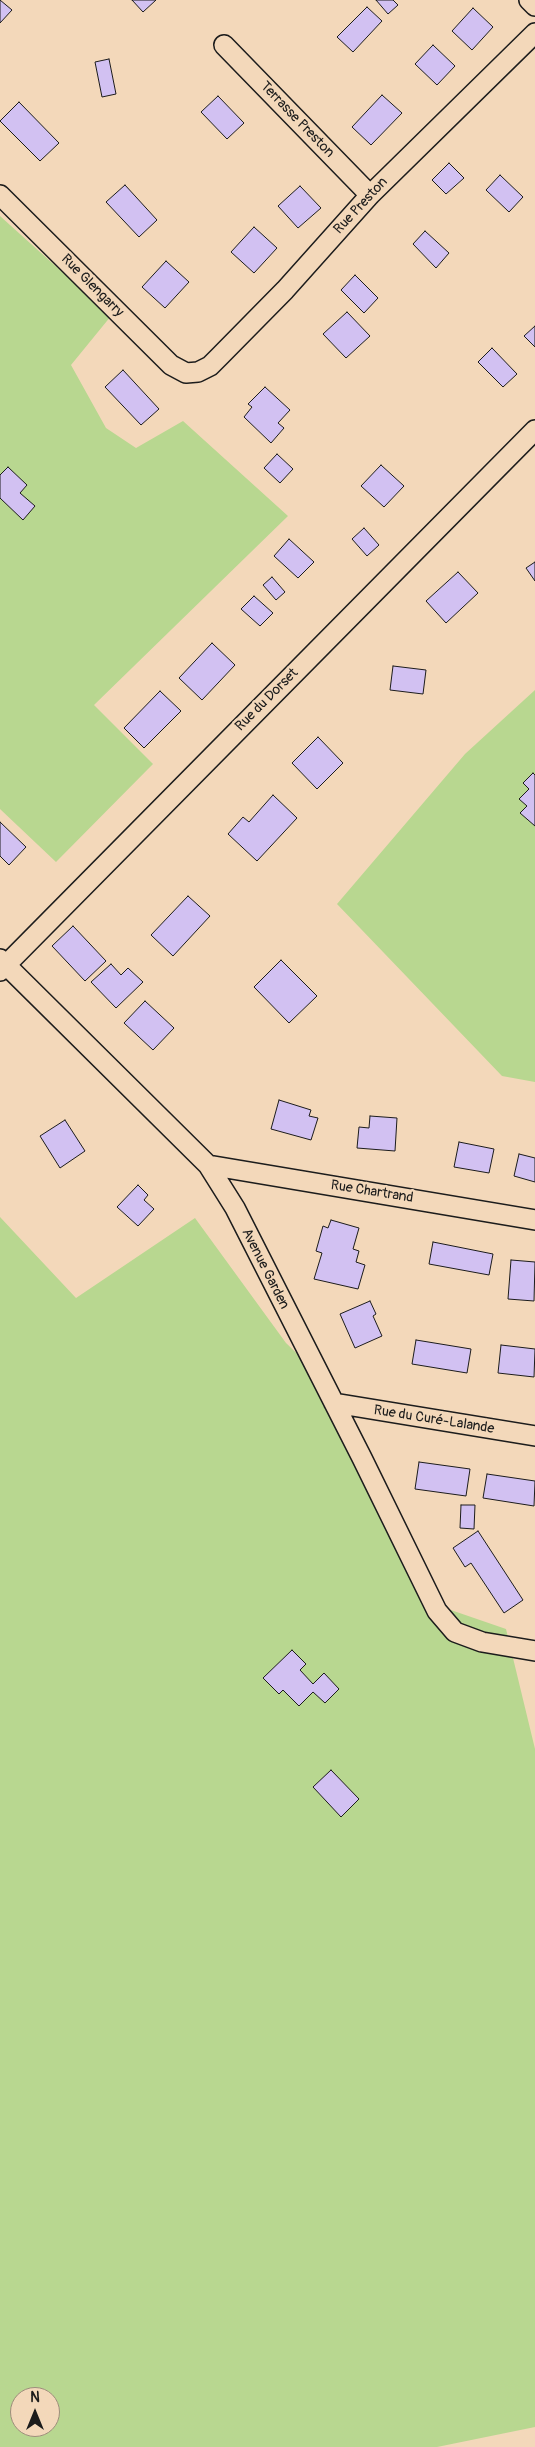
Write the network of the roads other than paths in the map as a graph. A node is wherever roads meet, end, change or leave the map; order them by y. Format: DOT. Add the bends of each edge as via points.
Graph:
graph roads {
  1 [pos="529,0"];
  2 [pos="535,6"];
  3 [pos="535,32"];
  4 [pos="224,45"];
  5 [pos="0,195"];
  6 [pos="370,195"];
  7 [pos="186,373"];
  8 [pos="535,430"];
  9 [pos="2,965"];
  10 [pos="208,1165"];
  11 [pos="535,1220"];
  12 [pos="334,1403"];
  13 [pos="535,1436"];
  14 [pos="535,1651"];
  1 -- 2 [label="street"];
  3 -- 6 [label="street, Rue Preston"];
  4 -- 6 [label="street, Terrasse Preston"];
  5 -- 7 [label="street, Rue Glengarry" via="171,365"];
  6 -- 7 [label="street, Rue Preston" via="285,290 210,366"];
  8 -- 9 [label="street, Rue du Dorset"];
  9 -- 10 [label="street, Avenue Garden"];
  10 -- 11 [label="street, Rue Chartrand"];
  10 -- 12 [label="street, Avenue Garden" via="235,1208"];
  12 -- 13 [label="street, Rue du Curé-Lalande"];
  12 -- 14 [label="street, Avenue Garden" via="437,1611 456,1632 482,1642"];
}
